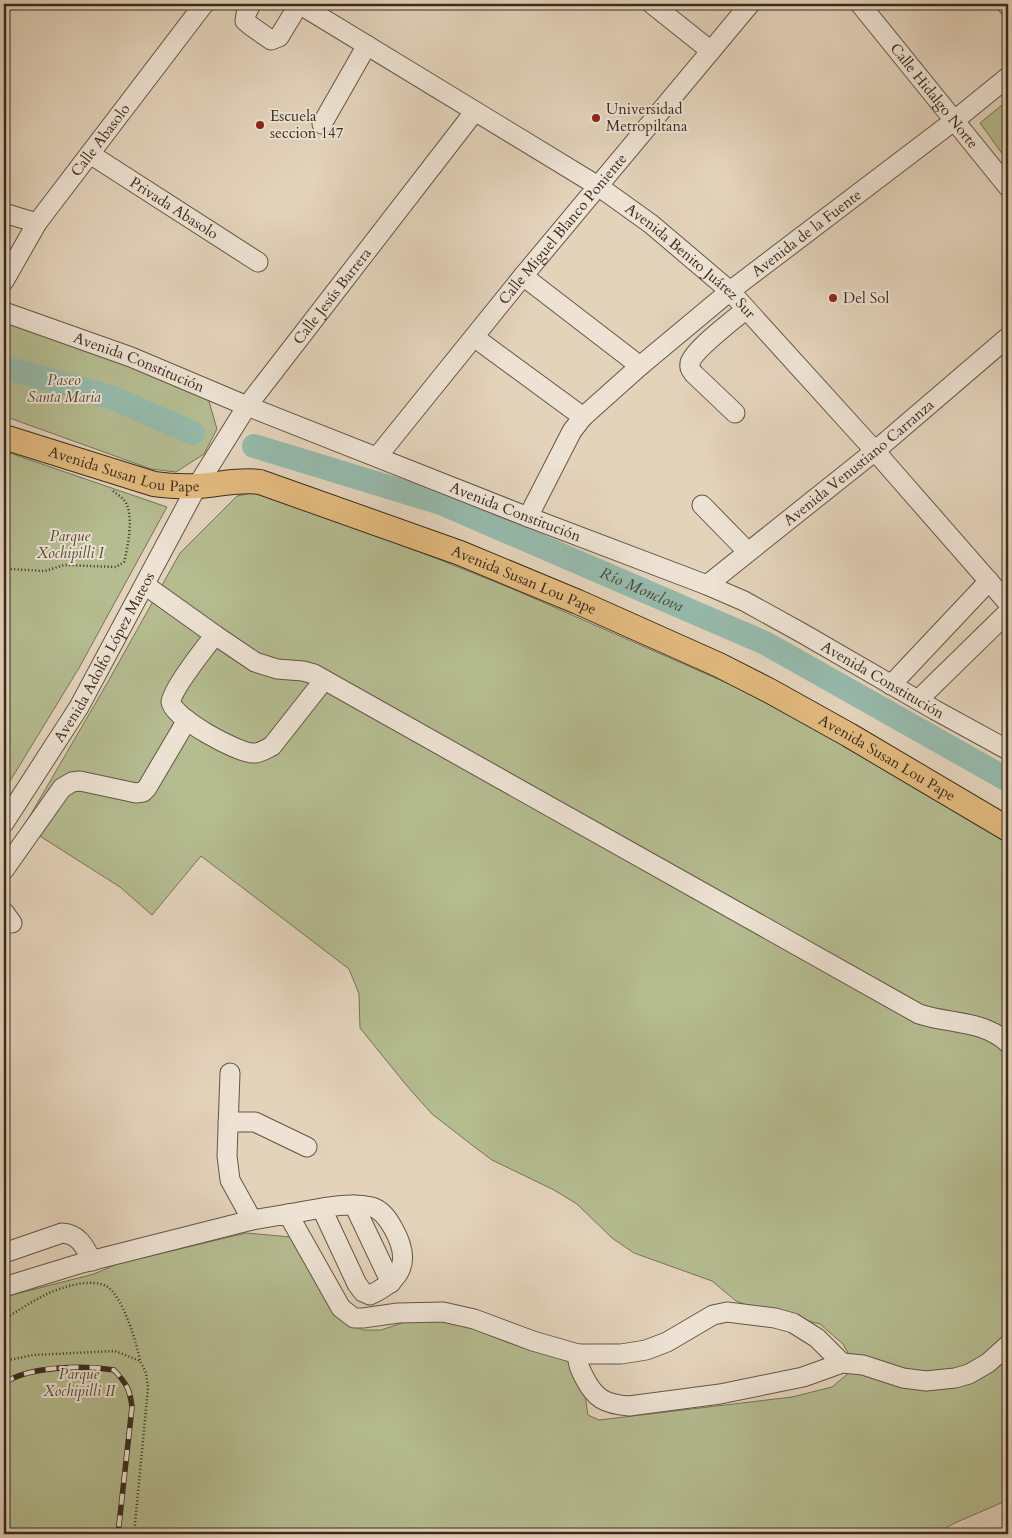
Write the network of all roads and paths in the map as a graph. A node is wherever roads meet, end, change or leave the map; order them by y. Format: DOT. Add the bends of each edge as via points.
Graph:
graph roads {
  1 [pos="204,4"];
  2 [pos="251,4"];
  3 [pos="299,4"];
  4 [pos="652,4"];
  5 [pos="750,4"];
  6 [pos="860,4"];
  7 [pos="367,45"];
  8 [pos="711,52"];
  9 [pos="1008,77"];
  10 [pos="475,112"];
  11 [pos="955,120"];
  12 [pos="322,124"];
  13 [pos="90,154"];
  14 [pos="598,186"];
  15 [pos="1008,187"];
  16 [pos="4,213"];
  17 [pos="37,223"];
  18 [pos="258,262"];
  19 [pos="523,276"];
  20 [pos="4,280"];
  21 [pos="730,291"];
  22 [pos="746,309"];
  23 [pos="4,312"];
  24 [pos="474,336"];
  25 [pos="1008,337"];
  26 [pos="640,366"];
  27 [pos="219,394"];
  28 [pos="247,406"];
  29 [pos="735,413"];
  30 [pos="275,416"];
  31 [pos="583,417"];
  32 [pos="231,431"];
  33 [pos="4,437"];
  34 [pos="875,452"];
  35 [pos="377,457"];
  36 [pos="197,486"];
  37 [pos="111,490"];
  38 [pos="702,505"];
  39 [pos="528,517"];
  40 [pos="748,552"];
  41 [pos="4,567"];
  42 [pos="989,581"];
  43 [pos="145,584"];
  44 [pos="707,585"];
  45 [pos="1008,603"];
  46 [pos="1008,612"];
  47 [pos="215,635"];
  48 [pos="324,680"];
  49 [pos="891,685"];
  50 [pos="918,700"];
  51 [pos="187,720"];
  52 [pos="1006,745"];
  53 [pos="10,802"];
  54 [pos="4,823"];
  55 [pos="1008,829"];
  56 [pos="4,870"];
  57 [pos="1008,1043"];
  58 [pos="230,1073"];
  59 [pos="228,1122"];
  60 [pos="307,1147"];
  61 [pos="354,1205"];
  62 [pos="322,1209"];
  63 [pos="288,1214"];
  64 [pos="252,1220"];
  65 [pos="4,1253"];
  66 [pos="92,1261"];
  67 [pos="391,1284"];
  68 [pos="4,1288"];
  69 [pos="4,1319"];
  70 [pos="1008,1345"];
  71 [pos="578,1354"];
  72 [pos="4,1361"];
  73 [pos="140,1361"];
  74 [pos="842,1364"];
  75 [pos="134,1534"];
  1 -- 13 [label="street, Calle Abasolo"];
  2 -- 3 [label="street" via="245,21 272,40 280,37"];
  3 -- 7 [label="street, Avenida Benito Juárez Sur"];
  4 -- 8 [label="street"];
  5 -- 8 [label="street, Calle Miguel Blanco Poniente"];
  6 -- 11 [label="street, Calle Hidalgo Norte"];
  7 -- 10 [label="street, Avenida Benito Juárez Sur"];
  7 -- 12 [label="street"];
  8 -- 14 [label="street, Calle Miguel Blanco Poniente"];
  9 -- 11 [label="street, Avenida de la Fuente"];
  10 -- 14 [label="street, Avenida Benito Juárez Sur"];
  10 -- 28 [label="street, Calle Jesús Barrera"];
  11 -- 15 [label="street, Calle Hidalgo Norte"];
  11 -- 21 [label="street, Avenida de la Fuente"];
  13 -- 17 [label="street, Calle Abasolo"];
  13 -- 18 [label="street, Privada Abasolo"];
  14 -- 19 [label="street, Calle Miguel Blanco Poniente"];
  14 -- 21 [label="street, Avenida Benito Juárez Sur" via="650,224"];
  16 -- 17 [label="street"];
  17 -- 20 [label="street, Calle Abasolo"];
  19 -- 24 [label="street, Calle Miguel Blanco Poniente"];
  19 -- 26 [label="street"];
  21 -- 22 [label="street, Avenida Benito Juárez Sur"];
  21 -- 26 [label="street, Avenida de la Fuente"];
  22 -- 29 [label="street" via="689,364 694,374"];
  22 -- 34 [label="street, Avenida Benito Juárez Sur"];
  23 -- 27 [label="street, Avenida Constitución" via="131,357"];
  24 -- 31 [label="street"];
  24 -- 35 [label="street, Calle Miguel Blanco Poniente"];
  25 -- 34 [label="street, Avenida Venustiano Carranza"];
  26 -- 31 [label="street, Avenida de la Fuente"];
  27 -- 28 [label="street, Avenida Constitución"];
  27 -- 32 [label="street" via="232,418"];
  28 -- 30 [label="street, Avenida Constitución"];
  28 -- 32 [label="street, Calle Jesús Barrera"];
  30 -- 32 [label="street" via="246,422"];
  30 -- 35 [label="street, Avenida Constitución"];
  31 -- 39 [label="street, Avenida de la Fuente" via="572,431"];
  32 -- 36 [label="street, Calle Jesús Barrera"];
  33 -- 36 [label="main road, Avenida Susan Lou Pape" via="154,484"];
  34 -- 40 [label="street, Avenida Venustiano Carranza"];
  34 -- 42 [label="street, Avenida Benito Juárez Sur"];
  35 -- 39 [label="street, Avenida Constitución"];
  36 -- 43 [label="street, Avenida Adolfo López Mateos"];
  36 -- 55 [label="main road, Avenida Susan Lou Pape" via="249,480 272,485 460,553 578,602 770,691"];
  37 -- 41 [label="path" via="127,506 130,523 124,562 116,567 64,565 45,570"];
  38 -- 40 [label="street"];
  39 -- 44 [label="street, Avenida Constitución"];
  40 -- 44 [label="street, Avenida Venustiano Carranza"];
  42 -- 45 [label="street, Avenida Benito Juárez Sur"];
  42 -- 49 [label="street"];
  43 -- 47 [label="street"];
  43 -- 53 [label="street, Avenida Adolfo López Mateos" via="79,707"];
  44 -- 49 [label="street, Avenida Constitución" via="760,610"];
  46 -- 50 [label="street"];
  47 -- 48 [label="street" via="266,667 303,671"];
  47 -- 51 [label="street" via="170,701"];
  48 -- 51 [label="street" via="272,746 261,752 243,751 203,732"];
  48 -- 57 [label="street" via="918,1014 984,1028 999,1034"];
  49 -- 50 [label="street, Avenida Constitución"];
  50 -- 52 [label="street, Avenida Constitución"];
  51 -- 56 [label="street" via="147,788 136,793 72,782 62,788"];
  53 -- 54 [label="street, Avenida Adolfo López Mateos"];
  58 -- 59 [label="street"];
  59 -- 60 [label="street" via="255,1122"];
  59 -- 64 [label="street" via="230,1180"];
  61 -- 62 [label="street"];
  61 -- 67 [label="street"];
  61 -- 67 [label="street" via="381,1212 396,1234 403,1253 400,1272"];
  62 -- 63 [label="street"];
  62 -- 67 [label="street" via="361,1289 370,1295"];
  63 -- 64 [label="street"];
  63 -- 71 [label="street" via="341,1308 354,1318 443,1312 474,1319"];
  64 -- 66 [label="street"];
  65 -- 66 [label="street" via="62,1232 78,1238"];
  66 -- 68 [label="street"];
  69 -- 73 [label="path" via="47,1293 70,1285 105,1285 114,1292 120,1305 136,1341"];
  70 -- 74 [label="street" via="988,1363 955,1378 926,1381 904,1378 863,1365"];
  71 -- 74 [label="street" via="621,1354 646,1350 667,1342 713,1315 727,1312 793,1323 817,1338"];
  71 -- 74 [label="street" via="581,1370 595,1395 607,1402 628,1406 720,1394 803,1377"];
  72 -- 73 [label="path" via="33,1355 115,1351"];
  73 -- 75 [label="path" via="148,1388"];
}
